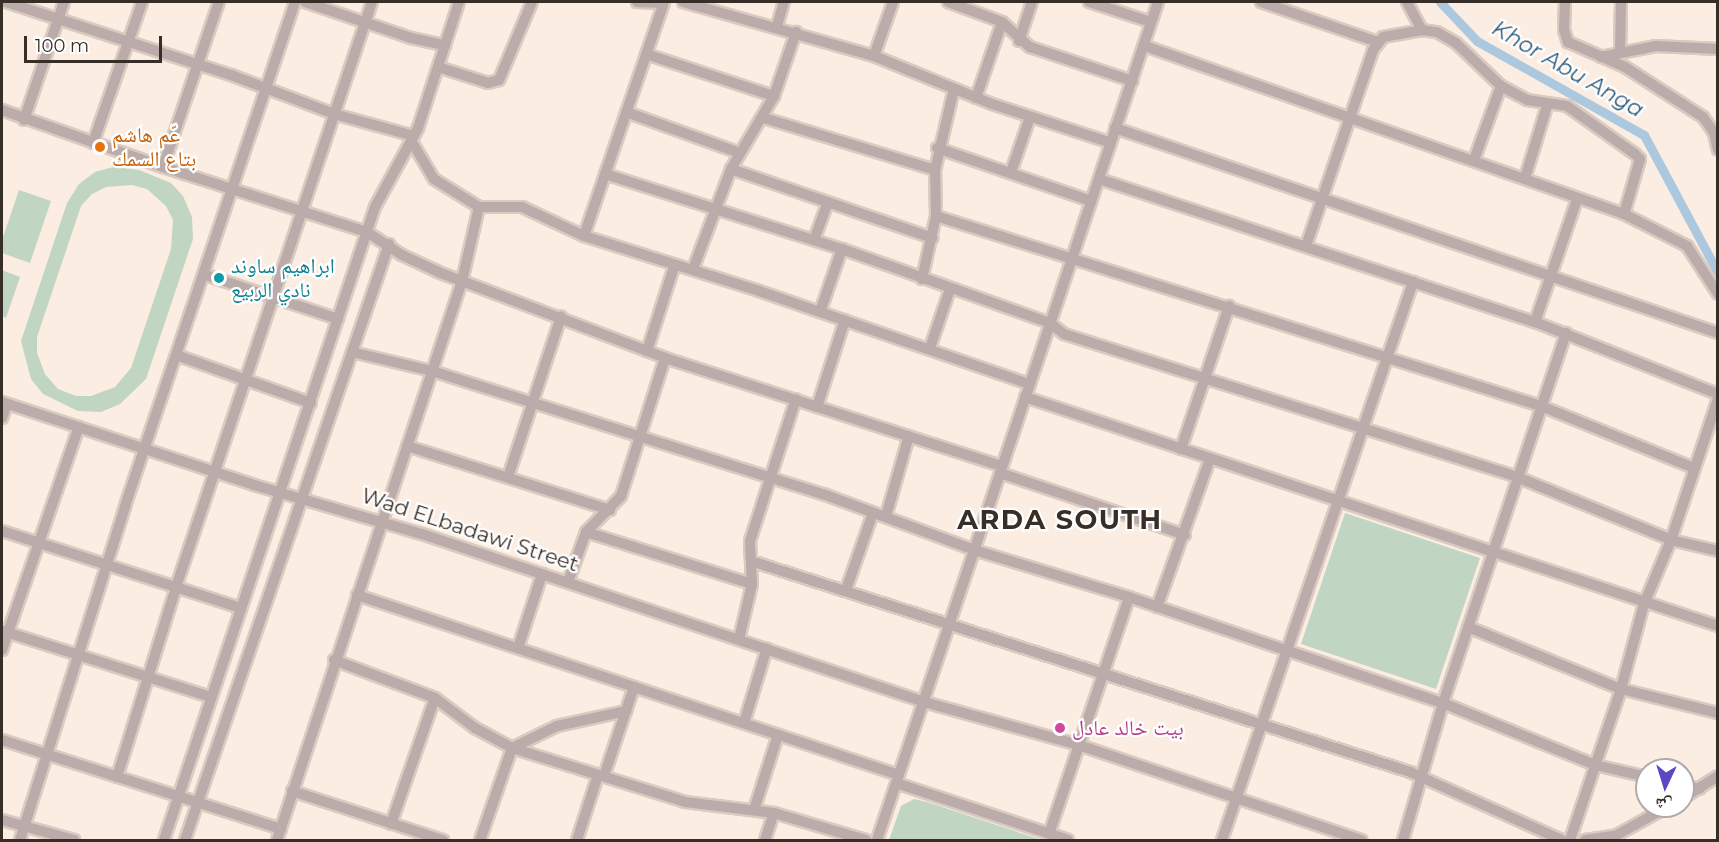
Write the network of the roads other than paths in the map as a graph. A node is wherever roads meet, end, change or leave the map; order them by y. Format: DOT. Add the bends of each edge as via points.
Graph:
graph roads {
  1 [pos="6,2"];
  2 [pos="64,2"];
  3 [pos="142,2"];
  4 [pos="219,2"];
  5 [pos="295,2"];
  6 [pos="305,2"];
  7 [pos="372,2"];
  8 [pos="459,2"];
  9 [pos="532,2"];
  10 [pos="637,2"];
  11 [pos="663,2"];
  12 [pos="683,2"];
  13 [pos="784,2"];
  14 [pos="893,2"];
  15 [pos="948,2"];
  16 [pos="1032,2"];
  17 [pos="1089,2"];
  18 [pos="1158,2"];
  19 [pos="1261,2"];
  20 [pos="1407,2"];
  21 [pos="1565,2"];
  22 [pos="1622,2"];
  23 [pos="57,21"];
  24 [pos="365,22"];
  25 [pos="1002,22"];
  26 [pos="1152,22"];
  27 [pos="777,26"];
  28 [pos="1422,30"];
  29 [pos="796,32"];
  30 [pos="1019,40"];
  31 [pos="129,41"];
  32 [pos="1378,42"];
  33 [pos="445,45"];
  34 [pos="1145,45"];
  35 [pos="1718,49"];
  36 [pos="1620,51"];
  37 [pos="646,54"];
  38 [pos="874,56"];
  39 [pos="1600,57"];
  40 [pos="197,63"];
  41 [pos="438,67"];
  42 [pos="1132,81"];
  43 [pos="1501,86"];
  44 [pos="954,89"];
  45 [pos="267,91"];
  46 [pos="774,96"];
  47 [pos="976,98"];
  48 [pos="1547,106"];
  49 [pos="2,110"];
  50 [pos="626,112"];
  51 [pos="334,114"];
  52 [pos="1030,117"];
  53 [pos="1703,117"];
  54 [pos="764,118"];
  55 [pos="1718,118"];
  56 [pos="24,120"];
  57 [pos="1351,120"];
  58 [pos="1115,128"];
  59 [pos="413,139"];
  60 [pos="93,143"];
  61 [pos="1111,144"];
  62 [pos="938,148"];
  63 [pos="1718,150"];
  64 [pos="740,153"];
  65 [pos="1474,160"];
  66 [pos="163,167"];
  67 [pos="731,169"];
  68 [pos="935,170"];
  69 [pos="1011,172"];
  70 [pos="605,174"];
  71 [pos="1525,177"];
  72 [pos="1099,178"];
  73 [pos="234,190"];
  74 [pos="1577,198"];
  75 [pos="1324,199"];
  76 [pos="1091,201"];
  77 [pos="828,202"];
  78 [pos="715,206"];
  79 [pos="480,207"];
  80 [pos="304,212"];
  81 [pos="1624,214"];
  82 [pos="936,216"];
  83 [pos="367,232"];
  84 [pos="584,236"];
  85 [pos="933,238"];
  86 [pos="814,240"];
  87 [pos="389,244"];
  88 [pos="1306,246"];
  89 [pos="842,249"];
  90 [pos="1071,258"];
  91 [pos="674,267"];
  92 [pos="693,269"];
  93 [pos="1549,273"];
  94 [pos="206,275"];
  95 [pos="922,279"];
  96 [pos="462,282"];
  97 [pos="1413,282"];
  98 [pos="951,289"];
  99 [pos="1718,294"];
  100 [pos="276,296"];
  101 [pos="1229,306"];
  102 [pos="820,312"];
  103 [pos="561,317"];
  104 [pos="338,320"];
  105 [pos="844,320"];
  106 [pos="1535,322"];
  107 [pos="1050,323"];
  108 [pos="1566,333"];
  109 [pos="1718,333"];
  110 [pos="930,348"];
  111 [pos="647,351"];
  112 [pos="352,352"];
  113 [pos="179,356"];
  114 [pos="1388,356"];
  115 [pos="665,358"];
  116 [pos="432,371"];
  117 [pos="1206,378"];
  118 [pos="246,380"];
  119 [pos="1029,384"];
  120 [pos="1718,394"];
  121 [pos="1025,397"];
  122 [pos="796,399"];
  123 [pos="1718,399"];
  124 [pos="4,403"];
  125 [pos="311,403"];
  126 [pos="533,404"];
  127 [pos="1541,406"];
  128 [pos="817,407"];
  129 [pos="2,418"];
  130 [pos="78,427"];
  131 [pos="1364,428"];
  132 [pos="909,436"];
  133 [pos="641,439"];
  134 [pos="407,446"];
  135 [pos="1181,449"];
  136 [pos="145,450"];
  137 [pos="1210,459"];
  138 [pos="1694,468"];
  139 [pos="1001,469"];
  140 [pos="217,473"];
  141 [pos="508,477"];
  142 [pos="771,477"];
  143 [pos="1516,477"];
  144 [pos="281,493"];
  145 [pos="303,500"];
  146 [pos="1338,502"];
  147 [pos="610,510"];
  148 [pos="873,513"];
  149 [pos="886,516"];
  150 [pos="381,521"];
  151 [pos="2,531"];
  152 [pos="586,532"];
  153 [pos="1185,535"];
  154 [pos="1671,540"];
  155 [pos="40,545"];
  156 [pos="974,550"];
  157 [pos="1718,551"];
  158 [pos="1492,554"];
  159 [pos="751,561"];
  160 [pos="107,563"];
  161 [pos="542,574"];
  162 [pos="567,582"];
  163 [pos="752,584"];
  164 [pos="176,587"];
  165 [pos="846,590"];
  166 [pos="357,595"];
  167 [pos="1129,597"];
  168 [pos="1644,604"];
  169 [pos="1157,606"];
  170 [pos="240,608"];
  171 [pos="949,624"];
  172 [pos="1718,626"];
  173 [pos="1468,627"];
  174 [pos="5,632"];
  175 [pos="739,639"];
  176 [pos="518,648"];
  177 [pos="767,648"];
  178 [pos="2,650"];
  179 [pos="1289,651"];
  180 [pos="78,657"];
  181 [pos="334,660"];
  182 [pos="1104,672"];
  183 [pos="148,677"];
  184 [pos="634,687"];
  185 [pos="1621,689"];
  186 [pos="211,697"];
  187 [pos="435,698"];
  188 [pos="924,702"];
  189 [pos="1443,703"];
  190 [pos="626,711"];
  191 [pos="1718,713"];
  192 [pos="744,723"];
  193 [pos="1264,724"];
  194 [pos="778,735"];
  195 [pos="2,740"];
  196 [pos="1079,745"];
  197 [pos="512,748"];
  198 [pos="46,754"];
  199 [pos="1595,765"];
  200 [pos="1635,774"];
  201 [pos="601,776"];
  202 [pos="1420,776"];
  203 [pos="117,777"];
  204 [pos="897,779"];
  205 [pos="1717,779"];
  206 [pos="1695,788"];
  207 [pos="1700,789"];
  208 [pos="292,791"];
  209 [pos="1695,792"];
  210 [pos="179,795"];
  211 [pos="1239,796"];
  212 [pos="199,802"];
  213 [pos="754,810"];
  214 [pos="774,813"];
  215 [pos="1648,818"];
  216 [pos="2,820"];
  217 [pos="25,824"];
  218 [pos="392,824"];
  219 [pos="281,829"];
  220 [pos="1049,834"];
  221 [pos="20,840"];
  222 [pos="74,840"];
  223 [pos="164,840"];
  224 [pos="185,840"];
  225 [pos="277,840"];
  226 [pos="443,840"];
  227 [pos="480,840"];
  228 [pos="577,840"];
  229 [pos="765,840"];
  230 [pos="866,840"];
  231 [pos="877,840"];
  232 [pos="1068,840"];
  233 [pos="1222,840"];
  234 [pos="1361,840"];
  235 [pos="1403,840"];
  236 [pos="1562,840"];
  237 [pos="1570,840"];
  238 [pos="1585,840"];
  1 -- 23 [label="street"];
  2 -- 23 [label="street"];
  3 -- 31 [label="street"];
  4 -- 40 [label="street"];
  5 -- 45 [label="street"];
  6 -- 24 [label="street"];
  7 -- 24 [label="street"];
  8 -- 33 [label="street"];
  9 -- 41 [label="street" via="511,59 494,84"];
  10 -- 11 [label="street"];
  11 -- 37 [label="street"];
  12 -- 27 [label="street"];
  13 -- 27 [label="street"];
  14 -- 38 [label="street"];
  15 -- 25 [label="street"];
  16 -- 30 [label="street"];
  17 -- 26 [label="street"];
  18 -- 26 [label="street"];
  19 -- 32 [label="street"];
  20 -- 28 [label="street"];
  21 -- 39 [label="street" via="1564,30 1568,42"];
  22 -- 36 [label="street"];
  23 -- 31 [label="street"];
  23 -- 56 [label="street"];
  24 -- 33 [label="street"];
  24 -- 51 [label="street"];
  25 -- 30 [label="street"];
  25 -- 47 [label="street"];
  26 -- 34 [label="street"];
  27 -- 29 [label="street"];
  28 -- 32 [label="street" via="1383,37"];
  28 -- 43 [label="street" via="1437,32 1456,43"];
  29 -- 38 [label="street"];
  29 -- 46 [label="street"];
  30 -- 42 [label="street"];
  31 -- 40 [label="street"];
  31 -- 60 [label="street"];
  32 -- 57 [label="street"];
  33 -- 41 [label="street"];
  34 -- 42 [label="street"];
  34 -- 57 [label="street"];
  35 -- 36 [label="street" via="1656,46"];
  36 -- 39 [label="street"];
  37 -- 46 [label="street"];
  37 -- 50 [label="street"];
  38 -- 44 [label="street"];
  39 -- 53 [label="street" via="1625,67"];
  40 -- 45 [label="street"];
  40 -- 66 [label="street"];
  41 -- 59 [label="street"];
  42 -- 58 [label="street"];
  43 -- 48 [label="street"];
  43 -- 65 [label="street"];
  44 -- 47 [label="street"];
  44 -- 62 [label="street"];
  45 -- 51 [label="street"];
  45 -- 73 [label="street"];
  46 -- 54 [label="street"];
  47 -- 52 [label="street"];
  48 -- 71 [label="street"];
  48 -- 81 [label="street" via="1567,106 1640,159"];
  49 -- 56 [label="street"];
  50 -- 64 [label="street"];
  50 -- 70 [label="street"];
  51 -- 59 [label="street"];
  51 -- 80 [label="street"];
  52 -- 61 [label="street"];
  52 -- 69 [label="street"];
  53 -- 55 [label="street"];
  53 -- 63 [label="street" via="1714,133"];
  54 -- 64 [label="street"];
  54 -- 68 [label="street"];
  56 -- 60 [label="street"];
  57 -- 65 [label="street"];
  57 -- 75 [label="street"];
  58 -- 61 [label="street"];
  58 -- 75 [label="street"];
  59 -- 79 [label="street" via="434,179 456,196"];
  59 -- 83 [label="street" via="386,180"];
  60 -- 66 [label="street"];
  61 -- 72 [label="street"];
  62 -- 68 [label="street"];
  62 -- 69 [label="street"];
  64 -- 67 [label="street"];
  65 -- 71 [label="street"];
  66 -- 73 [label="street"];
  67 -- 77 [label="street"];
  67 -- 78 [label="street"];
  68 -- 82 [label="street"];
  69 -- 76 [label="street"];
  70 -- 78 [label="street"];
  70 -- 84 [label="street"];
  71 -- 74 [label="street"];
  72 -- 76 [label="street"];
  72 -- 88 [label="street"];
  73 -- 80 [label="street"];
  73 -- 94 [label="street"];
  74 -- 81 [label="street"];
  74 -- 93 [label="street"];
  75 -- 88 [label="street"];
  75 -- 93 [label="street"];
  76 -- 90 [label="street"];
  77 -- 85 [label="street"];
  77 -- 86 [label="street"];
  78 -- 86 [label="street"];
  78 -- 92 [label="street"];
  79 -- 84 [label="street" via="522,207"];
  79 -- 96 [label="street"];
  80 -- 83 [label="street"];
  80 -- 100 [label="street"];
  81 -- 99 [label="street" via="1687,246"];
  82 -- 85 [label="street"];
  82 -- 90 [label="street"];
  83 -- 87 [label="street"];
  83 -- 104 [label="street"];
  84 -- 91 [label="street"];
  85 -- 95 [label="street"];
  86 -- 89 [label="street"];
  87 -- 96 [label="street" via="402,255"];
  87 -- 112 [label="street"];
  88 -- 97 [label="street"];
  89 -- 95 [label="street"];
  89 -- 102 [label="street"];
  90 -- 101 [label="street"];
  90 -- 107 [label="street"];
  91 -- 92 [label="street"];
  91 -- 111 [label="street"];
  92 -- 102 [label="street"];
  93 -- 106 [label="street"];
  93 -- 109 [label="street"];
  94 -- 100 [label="street"];
  94 -- 113 [label="street"];
  95 -- 98 [label="street"];
  96 -- 103 [label="street"];
  96 -- 116 [label="street"];
  97 -- 106 [label="street"];
  97 -- 114 [label="street"];
  98 -- 107 [label="street"];
  98 -- 110 [label="street"];
  100 -- 104 [label="street"];
  100 -- 118 [label="street"];
  101 -- 114 [label="street"];
  101 -- 117 [label="street"];
  102 -- 105 [label="street"];
  103 -- 111 [label="street"];
  103 -- 126 [label="street"];
  104 -- 125 [label="street"];
  105 -- 110 [label="street"];
  105 -- 128 [label="street"];
  106 -- 108 [label="street"];
  107 -- 117 [label="street" via="1064,334"];
  107 -- 119 [label="street"];
  108 -- 120 [label="street"];
  108 -- 127 [label="street"];
  110 -- 119 [label="street"];
  111 -- 115 [label="street"];
  112 -- 116 [label="street"];
  112 -- 145 [label="street"];
  113 -- 118 [label="street"];
  113 -- 136 [label="street"];
  114 -- 127 [label="street"];
  114 -- 131 [label="street"];
  115 -- 122 [label="street"];
  115 -- 133 [label="street"];
  116 -- 126 [label="street"];
  116 -- 134 [label="street"];
  117 -- 131 [label="street"];
  117 -- 135 [label="street"];
  118 -- 125 [label="street"];
  118 -- 140 [label="street"];
  119 -- 121 [label="street"];
  121 -- 135 [label="street"];
  121 -- 139 [label="street"];
  122 -- 128 [label="street"];
  122 -- 142 [label="street"];
  123 -- 138 [label="street"];
  124 -- 129 [label="street"];
  124 -- 130 [label="street, Wad ELbadawi Street"];
  125 -- 144 [label="street"];
  126 -- 133 [label="street"];
  126 -- 141 [label="street"];
  127 -- 138 [label="street"];
  127 -- 143 [label="street"];
  128 -- 132 [label="street"];
  130 -- 136 [label="street, Wad ELbadawi Street"];
  130 -- 155 [label="street"];
  131 -- 143 [label="street"];
  131 -- 146 [label="street"];
  132 -- 139 [label="street"];
  132 -- 149 [label="street"];
  133 -- 142 [label="street"];
  133 -- 147 [label="street" via="621,496"];
  134 -- 141 [label="street"];
  134 -- 150 [label="street"];
  135 -- 137 [label="street"];
  136 -- 140 [label="street, Wad ELbadawi Street"];
  136 -- 160 [label="street"];
  137 -- 146 [label="street"];
  137 -- 153 [label="street"];
  138 -- 154 [label="street"];
  139 -- 153 [label="street"];
  139 -- 156 [label="street"];
  140 -- 144 [label="street, Wad ELbadawi Street"];
  140 -- 164 [label="street"];
  141 -- 147 [label="street"];
  142 -- 148 [label="street"];
  142 -- 159 [label="street" via="750,541"];
  143 -- 154 [label="street"];
  143 -- 158 [label="street"];
  144 -- 145 [label="street, Wad ELbadawi Street"];
  144 -- 170 [label="street"];
  145 -- 150 [label="street, Wad ELbadawi Street"];
  145 -- 212 [label="street"];
  146 -- 158 [label="street"];
  146 -- 179 [label="street"];
  147 -- 152 [label="street"];
  148 -- 149 [label="street"];
  148 -- 165 [label="street"];
  149 -- 156 [label="street"];
  150 -- 161 [label="street, Wad ELbadawi Street"];
  150 -- 166 [label="street"];
  151 -- 155 [label="street"];
  152 -- 162 [label="street"];
  152 -- 163 [label="street"];
  153 -- 169 [label="street"];
  154 -- 157 [label="street"];
  154 -- 168 [label="street"];
  155 -- 160 [label="street"];
  155 -- 174 [label="street"];
  156 -- 167 [label="street"];
  156 -- 171 [label="street"];
  158 -- 168 [label="street"];
  158 -- 173 [label="street"];
  159 -- 163 [label="street"];
  159 -- 165 [label="street"];
  160 -- 164 [label="street"];
  160 -- 180 [label="street"];
  161 -- 162 [label="street, Wad ELbadawi Street"];
  161 -- 176 [label="street"];
  162 -- 175 [label="street, Wad ELbadawi Street"];
  163 -- 175 [label="street"];
  164 -- 170 [label="street"];
  164 -- 183 [label="street"];
  165 -- 171 [label="street"];
  166 -- 176 [label="street"];
  166 -- 181 [label="street"];
  167 -- 169 [label="street"];
  167 -- 182 [label="street"];
  168 -- 172 [label="street"];
  168 -- 185 [label="street"];
  169 -- 179 [label="street"];
  170 -- 186 [label="street"];
  171 -- 182 [label="street"];
  171 -- 188 [label="street"];
  173 -- 185 [label="street"];
  173 -- 189 [label="street"];
  174 -- 178 [label="street"];
  174 -- 180 [label="street"];
  175 -- 177 [label="street, Wad ELbadawi Street"];
  176 -- 184 [label="street"];
  177 -- 188 [label="street, Wad ELbadawi Street"];
  177 -- 192 [label="street"];
  179 -- 189 [label="street"];
  179 -- 193 [label="street"];
  180 -- 183 [label="street"];
  180 -- 198 [label="street"];
  181 -- 187 [label="street"];
  181 -- 208 [label="street"];
  182 -- 193 [label="street"];
  182 -- 196 [label="street"];
  183 -- 186 [label="street"];
  183 -- 203 [label="street"];
  184 -- 190 [label="street"];
  184 -- 192 [label="street"];
  185 -- 191 [label="street"];
  185 -- 199 [label="street"];
  186 -- 210 [label="street"];
  187 -- 197 [label="street" via="475,728"];
  187 -- 218 [label="street"];
  188 -- 196 [label="street, Wad ELbadawi Street"];
  188 -- 204 [label="street"];
  189 -- 199 [label="street"];
  189 -- 202 [label="street"];
  190 -- 197 [label="street" via="556,726"];
  190 -- 201 [label="street"];
  192 -- 194 [label="street"];
  193 -- 202 [label="street"];
  193 -- 211 [label="street"];
  194 -- 204 [label="street"];
  194 -- 213 [label="street"];
  195 -- 198 [label="street"];
  196 -- 211 [label="street, Wad ELbadawi Street"];
  196 -- 220 [label="street"];
  197 -- 201 [label="street"];
  197 -- 227 [label="street"];
  198 -- 203 [label="street"];
  198 -- 217 [label="street"];
  199 -- 200 [label="street"];
  199 -- 237 [label="street"];
  201 -- 213 [label="street" via="705,806"];
  201 -- 228 [label="street"];
  202 -- 235 [label="street"];
  202 -- 236 [label="street"];
  203 -- 210 [label="street"];
  204 -- 220 [label="street"];
  204 -- 231 [label="street"];
  205 -- 207 [label="street"];
  206 -- 207 [label="street"];
  207 -- 209 [label="street"];
  208 -- 218 [label="street"];
  208 -- 219 [label="street"];
  210 -- 212 [label="street"];
  210 -- 223 [label="street"];
  211 -- 233 [label="street"];
  211 -- 234 [label="street, Wad ELbadawi Street"];
  212 -- 219 [label="street"];
  212 -- 224 [label="street"];
  213 -- 214 [label="street"];
  214 -- 229 [label="street"];
  214 -- 230 [label="street"];
  215 -- 238 [label="street" via="1616,836"];
  216 -- 217 [label="street"];
  217 -- 221 [label="street"];
  217 -- 222 [label="street"];
  218 -- 226 [label="street"];
  219 -- 225 [label="street"];
  220 -- 232 [label="street"];
}
